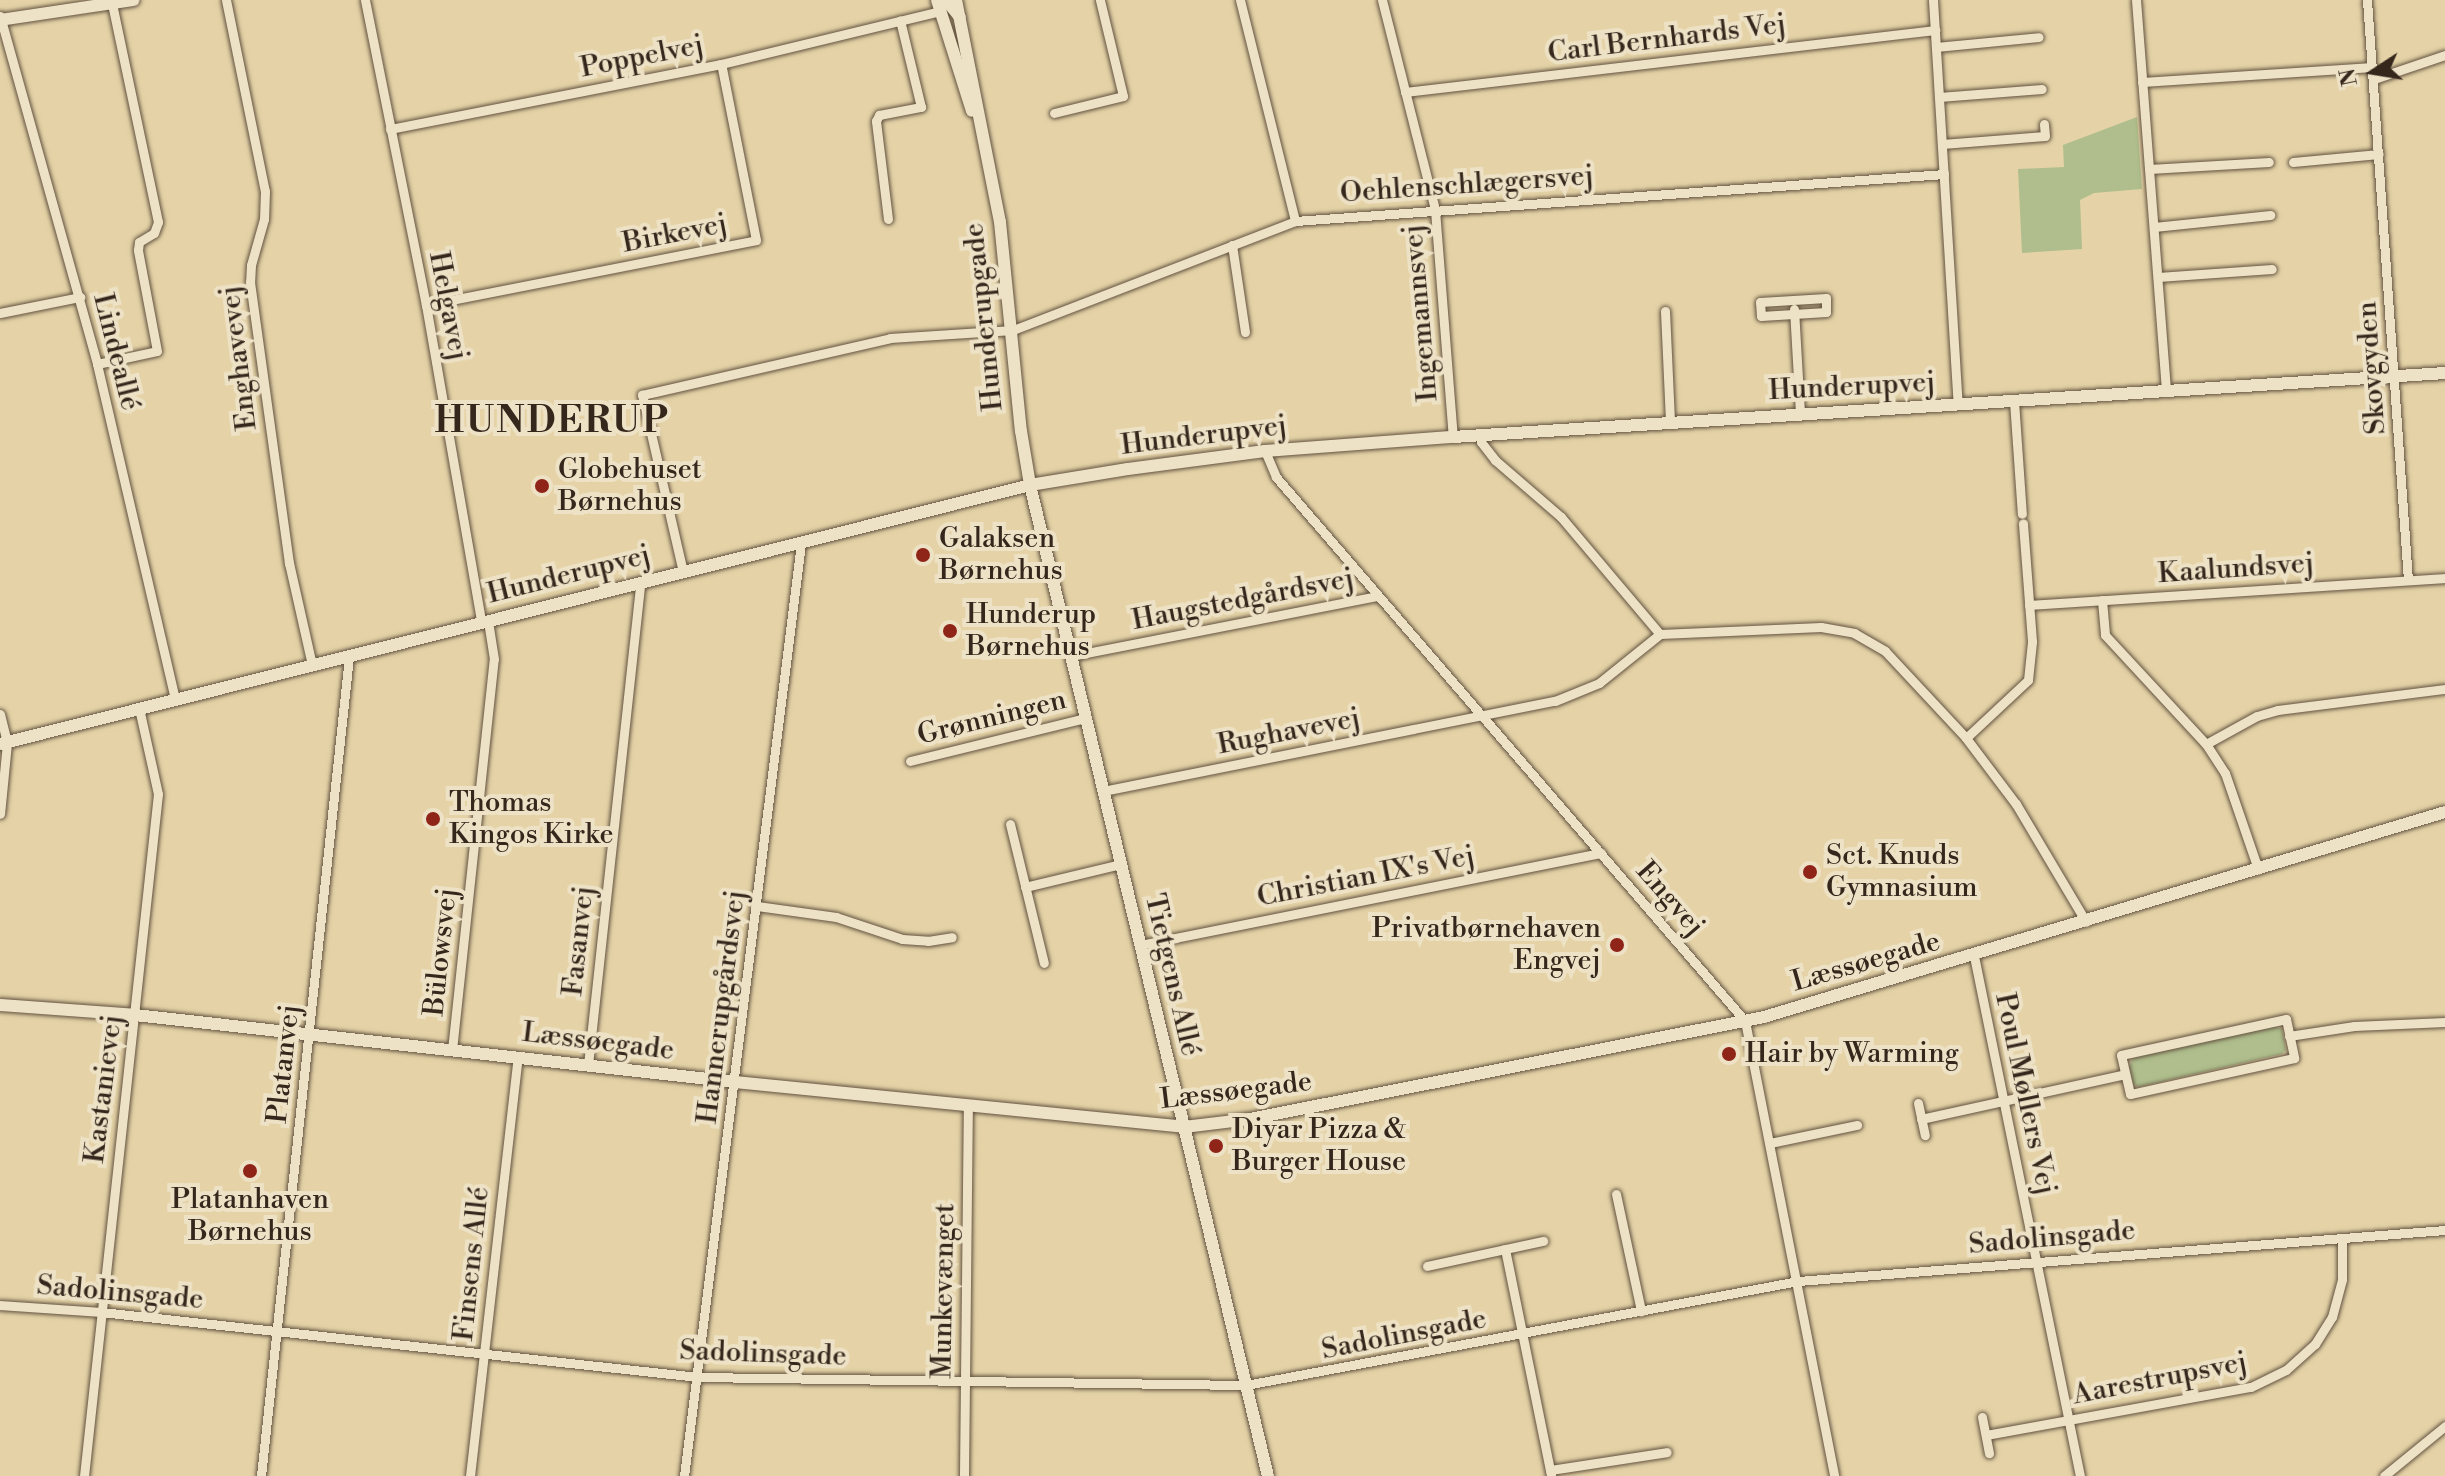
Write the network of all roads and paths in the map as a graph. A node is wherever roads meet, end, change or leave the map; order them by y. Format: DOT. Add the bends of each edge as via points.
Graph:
graph roads {
  1 [pos="134,0"];
  2 [pos="226,0"];
  3 [pos="365,0"];
  4 [pos="956,0"];
  5 [pos="1100,0"];
  6 [pos="1240,0"];
  7 [pos="1382,0"];
  8 [pos="1933,0"];
  9 [pos="2136,0"];
  10 [pos="2367,0"];
  11 [pos="112,4"];
  12 [pos="941,4"];
  13 [pos="960,17"];
  14 [pos="0,18"];
  15 [pos="900,20"];
  16 [pos="1935,30"];
  17 [pos="2039,37"];
  18 [pos="1936,47"];
  19 [pos="2445,55"];
  20 [pos="721,64"];
  21 [pos="2373,67"];
  22 [pos="2374,79"];
  23 [pos="2142,82"];
  24 [pos="2042,89"];
  25 [pos="1405,92"];
  26 [pos="1939,97"];
  27 [pos="1054,113"];
  28 [pos="2044,124"];
  29 [pos="390,129"];
  30 [pos="1942,144"];
  31 [pos="983,145"];
  32 [pos="2379,154"];
  33 [pos="2269,162"];
  34 [pos="2293,162"];
  35 [pos="2149,169"];
  36 [pos="1944,174"];
  37 [pos="1435,210"];
  38 [pos="2270,215"];
  39 [pos="888,219"];
  40 [pos="1295,221"];
  41 [pos="2154,227"];
  42 [pos="1232,245"];
  43 [pos="2272,269"];
  44 [pos="2158,277"];
  45 [pos="80,297"];
  46 [pos="1793,300"];
  47 [pos="426,305"];
  48 [pos="1665,311"];
  49 [pos="0,313"];
  50 [pos="1794,314"];
  51 [pos="1013,330"];
  52 [pos="1245,332"];
  53 [pos="97,364"];
  54 [pos="2445,373"];
  55 [pos="2394,377"];
  56 [pos="2166,391"];
  57 [pos="2014,401"];
  58 [pos="1958,404"];
  59 [pos="1800,413"];
  60 [pos="1670,423"];
  61 [pos="1481,435"];
  62 [pos="1453,437"];
  63 [pos="1265,451"];
  64 [pos="1030,485"];
  65 [pos="801,543"];
  66 [pos="683,572"];
  67 [pos="2445,578"];
  68 [pos="2408,580"];
  69 [pos="640,583"];
  70 [pos="1377,596"];
  71 [pos="2102,600"];
  72 [pos="2029,605"];
  73 [pos="485,620"];
  74 [pos="1660,634"];
  75 [pos="349,656"];
  76 [pos="1071,656"];
  77 [pos="312,665"];
  78 [pos="2445,689"];
  79 [pos="175,698"];
  80 [pos="139,708"];
  81 [pos="0,714"];
  82 [pos="1483,716"];
  83 [pos="1085,718"];
  84 [pos="1966,738"];
  85 [pos="3,744"];
  86 [pos="2206,744"];
  87 [pos="910,761"];
  88 [pos="1103,791"];
  89 [pos="2445,812"];
  90 [pos="0,814"];
  91 [pos="1010,824"];
  92 [pos="1601,853"];
  93 [pos="1121,864"];
  94 [pos="2258,869"];
  95 [pos="1025,887"];
  96 [pos="757,906"];
  97 [pos="2086,922"];
  98 [pos="952,937"];
  99 [pos="1140,945"];
  100 [pos="1974,956"];
  101 [pos="1044,963"];
  102 [pos="0,1005"];
  103 [pos="135,1015"];
  104 [pos="1745,1021"];
  105 [pos="2445,1022"];
  106 [pos="309,1035"];
  107 [pos="2289,1036"];
  108 [pos="452,1050"];
  109 [pos="518,1057"];
  110 [pos="588,1065"];
  111 [pos="2125,1074"];
  112 [pos="735,1082"];
  113 [pos="2005,1101"];
  114 [pos="1918,1103"];
  115 [pos="968,1107"];
  116 [pos="1921,1119"];
  117 [pos="1857,1125"];
  118 [pos="1184,1127"];
  119 [pos="1925,1135"];
  120 [pos="1770,1143"];
  121 [pos="1616,1194"];
  122 [pos="2445,1230"];
  123 [pos="2342,1238"];
  124 [pos="1543,1241"];
  125 [pos="1505,1249"];
  126 [pos="2038,1262"];
  127 [pos="1427,1266"];
  128 [pos="1798,1281"];
  129 [pos="0,1305"];
  130 [pos="1641,1311"];
  131 [pos="101,1312"];
  132 [pos="277,1330"];
  133 [pos="1524,1335"];
  134 [pos="484,1353"];
  135 [pos="698,1377"];
  136 [pos="965,1380"];
  137 [pos="1246,1385"];
  138 [pos="1982,1417"];
  139 [pos="2068,1420"];
  140 [pos="2445,1426"];
  141 [pos="1986,1435"];
  142 [pos="1667,1452"];
  143 [pos="1989,1453"];
  144 [pos="1550,1473"];
  145 [pos="84,1476"];
  146 [pos="261,1476"];
  147 [pos="470,1476"];
  148 [pos="684,1476"];
  149 [pos="964,1476"];
  150 [pos="1268,1476"];
  151 [pos="1834,1476"];
  152 [pos="2080,1476"];
  153 [pos="2384,1476"];
  1 -- 11 [label="street"];
  2 -- 77 [label="street, Enghavevej" via="265,191 250,282 289,563"];
  3 -- 29 [label="street, Helgavej"];
  4 -- 13 [label="street, Hunderupgade"];
  5 -- 27 [label="street" via="1123,96"];
  6 -- 40 [label="street"];
  7 -- 25 [label="street, Ingemannsvej"];
  8 -- 16 [label="street"];
  9 -- 23 [label="street"];
  10 -- 21 [label="street, Skovgyden"];
  11 -- 14 [label="street"];
  11 -- 53 [label="street" via="158,222 138,250 157,351"];
  12 -- 13 [label="street"];
  12 -- 15 [label="street, Poppelvej"];
  12 -- 31 [label="street, Hunderupgade"];
  13 -- 31 [label="street, Hunderupgade"];
  14 -- 45 [label="street, Lindeallé"];
  15 -- 20 [label="street, Poppelvej"];
  15 -- 39 [label="street" via="921,107 879,115 876,121"];
  16 -- 18 [label="street"];
  16 -- 25 [label="street, Carl Bernhards Vej"];
  17 -- 18 [label="street"];
  18 -- 26 [label="street"];
  19 -- 22 [label="street"];
  20 -- 29 [label="street, Poppelvej"];
  20 -- 47 [label="street, Birkevej" via="756,240"];
  21 -- 22 [label="street, Skovgyden"];
  21 -- 23 [label="street"];
  22 -- 32 [label="street, Skovgyden"];
  23 -- 35 [label="street"];
  24 -- 26 [label="street"];
  25 -- 37 [label="street, Ingemannsvej"];
  26 -- 30 [label="street"];
  28 -- 30 [label="street" via="2045,136"];
  29 -- 47 [label="street, Helgavej"];
  30 -- 36 [label="street"];
  31 -- 51 [label="street, Hunderupgade" via="1000,222"];
  32 -- 34 [label="street"];
  32 -- 55 [label="street, Skovgyden"];
  33 -- 35 [label="street"];
  35 -- 41 [label="street"];
  36 -- 37 [label="street, Oehlenschlægersvej"];
  36 -- 58 [label="street"];
  37 -- 40 [label="street, Oehlenschlægersvej"];
  37 -- 62 [label="street, Ingemannsvej"];
  38 -- 41 [label="street"];
  40 -- 42 [label="street, Oehlenschlægersvej"];
  41 -- 44 [label="street"];
  42 -- 51 [label="street, Oehlenschlægersvej"];
  42 -- 52 [label="street"];
  43 -- 44 [label="street"];
  44 -- 56 [label="street"];
  45 -- 49 [label="street"];
  45 -- 53 [label="street, Lindeallé"];
  46 -- 50 [label="street"];
  46 -- 50 [label="street" via="1826,298 1826,312"];
  46 -- 50 [label="street" via="1760,302 1761,316"];
  47 -- 73 [label="street, Helgavej"];
  48 -- 60 [label="street"];
  50 -- 59 [label="street"];
  51 -- 64 [label="street, Hunderupgade"];
  51 -- 66 [label="street, Oehlenschlægersvej" via="890,338 642,395"];
  53 -- 79 [label="street, Lindeallé"];
  54 -- 55 [label="street, Hunderupvej"];
  55 -- 56 [label="street, Hunderupvej"];
  55 -- 68 [label="street, Skovgyden"];
  56 -- 57 [label="street, Hunderupvej"];
  57 -- 58 [label="street, Hunderupvej"];
  57 -- 72 [label="street"];
  58 -- 59 [label="street, Hunderupvej"];
  59 -- 60 [label="street, Hunderupvej"];
  60 -- 61 [label="street, Hunderupvej"];
  61 -- 62 [label="street, Hunderupvej"];
  61 -- 74 [label="street" via="1495,460 1561,517"];
  62 -- 63 [label="street, Hunderupvej"];
  63 -- 64 [label="street, Hunderupvej"];
  63 -- 70 [label="street, Engvej" via="1276,477"];
  64 -- 65 [label="street, Hunderupvej"];
  64 -- 76 [label="street, Tietgens Allé"];
  65 -- 66 [label="street, Hunderupvej"];
  65 -- 96 [label="street, Hannerupgårdsvej"];
  66 -- 69 [label="street, Hunderupvej"];
  67 -- 68 [label="street, Kaalundsvej"];
  68 -- 71 [label="street, Kaalundsvej"];
  69 -- 73 [label="street, Hunderupvej"];
  69 -- 110 [label="street, Fasanvej"];
  70 -- 76 [label="street, Haugstedgårdsvej"];
  70 -- 82 [label="street, Engvej"];
  71 -- 72 [label="street, Kaalundsvej"];
  71 -- 86 [label="street" via="2105,635"];
  72 -- 84 [label="street" via="2028,680"];
  73 -- 75 [label="street, Hunderupvej"];
  73 -- 108 [label="street, Bülowsvej" via="494,659"];
  74 -- 82 [label="street, Rughavevej" via="1579,694"];
  74 -- 84 [label="street" via="1821,627 1854,633 1885,651"];
  75 -- 77 [label="street, Hunderupvej"];
  75 -- 106 [label="street, Platanvej"];
  76 -- 83 [label="street, Tietgens Allé"];
  77 -- 79 [label="street, Hunderupvej"];
  78 -- 86 [label="street" via="2278,710"];
  79 -- 80 [label="street, Hunderupvej"];
  80 -- 85 [label="street, Hunderupvej"];
  80 -- 103 [label="street, Kastanievej" via="158,794"];
  81 -- 85 [label="street"];
  82 -- 88 [label="street, Rughavevej"];
  82 -- 92 [label="street, Engvej"];
  83 -- 87 [label="street, Grønningen"];
  83 -- 88 [label="street, Tietgens Allé"];
  84 -- 97 [label="street" via="2016,804"];
  85 -- 90 [label="street"];
  86 -- 94 [label="street" via="2225,773"];
  88 -- 93 [label="street, Tietgens Allé"];
  89 -- 94 [label="street, Læssøegade"];
  91 -- 95 [label="street"];
  92 -- 99 [label="street, Christian IX's Vej"];
  92 -- 104 [label="street, Engvej"];
  93 -- 95 [label="street"];
  93 -- 99 [label="street, Tietgens Allé"];
  94 -- 97 [label="street, Læssøegade"];
  95 -- 101 [label="street"];
  96 -- 98 [label="street" via="836,917 902,939"];
  96 -- 112 [label="street, Hannerupgårdsvej"];
  97 -- 100 [label="street, Læssøegade"];
  99 -- 118 [label="street, Tietgens Allé"];
  100 -- 104 [label="street, Læssøegade"];
  100 -- 113 [label="street, Poul Møllers Vej"];
  102 -- 103 [label="street, Læssøegade"];
  103 -- 106 [label="street, Læssøegade"];
  103 -- 131 [label="street, Kastanievej"];
  104 -- 118 [label="street, Læssøegade" via="1250,1119"];
  104 -- 120 [label="street, Engvej"];
  105 -- 107 [label="street" via="2354,1026"];
  106 -- 108 [label="street, Læssøegade"];
  106 -- 132 [label="street, Platanvej"];
  107 -- 111 [label="street" via="2286,1019 2121,1055"];
  107 -- 111 [label="street" via="2294,1058 2130,1094"];
  108 -- 109 [label="street, Læssøegade"];
  109 -- 110 [label="street, Læssøegade"];
  109 -- 134 [label="street, Finsens Allé"];
  110 -- 112 [label="street, Læssøegade"];
  111 -- 113 [label="street"];
  112 -- 115 [label="street, Læssøegade"];
  112 -- 135 [label="street, Hannerupgårdsvej"];
  113 -- 116 [label="street"];
  113 -- 126 [label="street, Poul Møllers Vej"];
  114 -- 116 [label="street"];
  115 -- 118 [label="street, Læssøegade"];
  115 -- 136 [label="street, Munkevænget"];
  116 -- 119 [label="street"];
  117 -- 120 [label="street"];
  118 -- 137 [label="street, Tietgens Allé"];
  120 -- 128 [label="street, Engvej"];
  121 -- 130 [label="street"];
  122 -- 123 [label="street, Sadolinsgade"];
  123 -- 126 [label="street, Sadolinsgade"];
  123 -- 139 [label="street, Aarestrupsvej" via="2342,1279 2332,1317 2315,1344 2286,1370 2251,1387"];
  124 -- 125 [label="street"];
  125 -- 127 [label="street"];
  125 -- 133 [label="street, Sadolinsgade"];
  126 -- 128 [label="street, Sadolinsgade"];
  126 -- 139 [label="street, Poul Møllers Vej"];
  128 -- 130 [label="street, Sadolinsgade"];
  128 -- 151 [label="street, Engvej"];
  129 -- 131 [label="street, Sadolinsgade"];
  130 -- 133 [label="street, Sadolinsgade"];
  131 -- 132 [label="street, Sadolinsgade"];
  131 -- 145 [label="street, Kastanievej"];
  132 -- 134 [label="street, Sadolinsgade"];
  132 -- 146 [label="street, Platanvej"];
  133 -- 137 [label="street, Sadolinsgade"];
  133 -- 144 [label="street"];
  134 -- 135 [label="street, Sadolinsgade"];
  134 -- 147 [label="street, Finsens Allé"];
  135 -- 136 [label="street, Sadolinsgade"];
  135 -- 148 [label="street, Hannerupgårdsvej"];
  136 -- 137 [label="street, Sadolinsgade"];
  136 -- 149 [label="street, Munkevænget"];
  137 -- 150 [label="street, Tietgens Allé"];
  138 -- 141 [label="street"];
  139 -- 141 [label="street, Aarestrupsvej"];
  139 -- 152 [label="street, Poul Møllers Vej"];
  140 -- 153 [label="street"];
  141 -- 143 [label="street"];
  142 -- 144 [label="street"];
}
